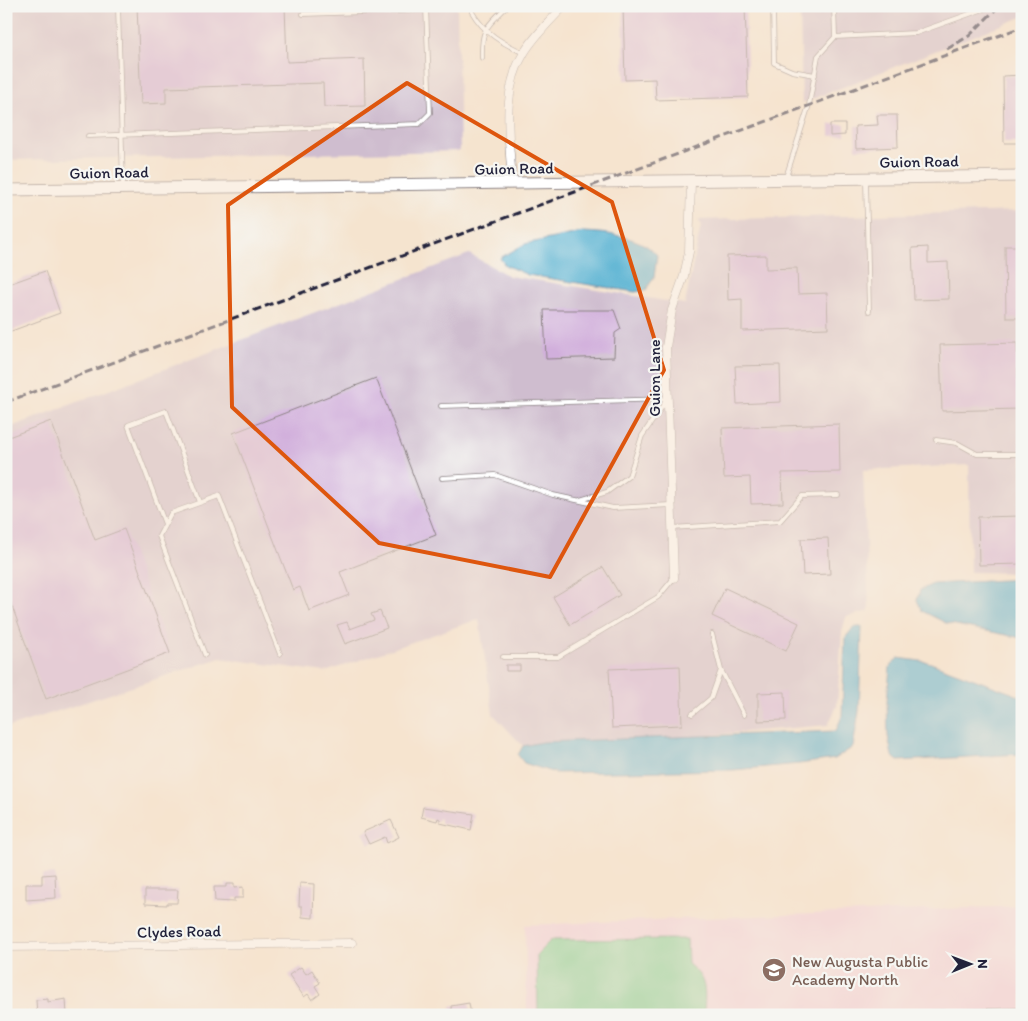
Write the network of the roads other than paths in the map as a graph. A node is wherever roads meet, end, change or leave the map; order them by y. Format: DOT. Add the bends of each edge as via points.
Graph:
graph roads {
  1 [pos="118,6"];
  2 [pos="472,6"];
  3 [pos="507,6"];
  4 [pos="564,6"];
  5 [pos="773,6"];
  6 [pos="834,6"];
  7 [pos="992,6"];
  8 [pos="426,8"];
  9 [pos="303,14"];
  10 [pos="484,30"];
  11 [pos="835,37"];
  12 [pos="524,53"];
  13 [pos="482,58"];
  14 [pos="815,75"];
  15 [pos="121,135"];
  16 [pos="88,136"];
  17 [pos="1022,176"];
  18 [pos="866,178"];
  19 [pos="785,179"];
  20 [pos="691,181"];
  21 [pos="512,184"];
  22 [pos="123,188"];
  23 [pos="6,190"];
  24 [pos="869,311"];
  25 [pos="668,399"];
  26 [pos="441,406"];
  27 [pos="936,440"];
  28 [pos="1022,454"];
  29 [pos="442,478"];
  30 [pos="838,495"];
  31 [pos="579,501"];
  32 [pos="200,502"];
  33 [pos="671,505"];
  34 [pos="165,524"];
  35 [pos="672,528"];
  36 [pos="674,578"];
  37 [pos="712,634"];
  38 [pos="205,654"];
  39 [pos="280,654"];
  40 [pos="503,657"];
  41 [pos="721,670"];
  42 [pos="692,714"];
  43 [pos="744,715"];
  44 [pos="352,943"];
  45 [pos="6,947"];
  46 [pos="1020,1012"];
  47 [pos="851,1015"];
  1 -- 15 [label="lane"];
  2 -- 10 [label="lane" via="472,12"];
  3 -- 10 [label="lane"];
  4 -- 12 [label="street"];
  5 -- 14 [label="lane" via="774,63 792,71"];
  6 -- 11 [label="lane"];
  7 -- 11 [label="lane" via="916,33"];
  8 -- 9 [label="lane"];
  8 -- 15 [label="lane" via="430,113 419,124"];
  10 -- 12 [label="lane"];
  10 -- 13 [label="lane"];
  11 -- 14 [label="lane" via="818,56"];
  12 -- 21 [label="street" via="511,83 509,102"];
  14 -- 19 [label="lane" via="803,127"];
  15 -- 16 [label="lane"];
  15 -- 22 [label="lane"];
  17 -- 18 [label="street, Guion Road"];
  18 -- 19 [label="street, Guion Road"];
  18 -- 24 [label="lane"];
  19 -- 20 [label="street, Guion Road"];
  20 -- 21 [label="street, Guion Road"];
  20 -- 25 [label="street, Guion Lane" via="689,252 672,310 666,347"];
  21 -- 22 [label="street, Guion Road"];
  22 -- 23 [label="street, Guion Road"];
  25 -- 26 [label="lane"];
  25 -- 31 [label="lane" via="642,436 629,476 607,492"];
  25 -- 33 [label="street, Guion Lane"];
  27 -- 28 [label="lane" via="957,443 977,454"];
  29 -- 31 [label="lane" via="495,475"];
  30 -- 35 [label="lane" via="802,496 780,521"];
  31 -- 33 [label="lane" via="613,508"];
  32 -- 34 [label="lane" via="171,513"];
  32 -- 34 [label="lane" via="166,411 128,425"];
  32 -- 39 [label="lane" via="219,496"];
  33 -- 35 [label="street, Guion Lane"];
  34 -- 38 [label="lane" via="159,536"];
  35 -- 36 [label="street, Guion Lane"];
  36 -- 40 [label="lane" via="658,597 558,657"];
  37 -- 41 [label="lane"];
  41 -- 42 [label="lane" via="711,698"];
  41 -- 43 [label="lane"];
  44 -- 45 [label="street, Clydes Road"];
  46 -- 47 [label="lane"];
}
